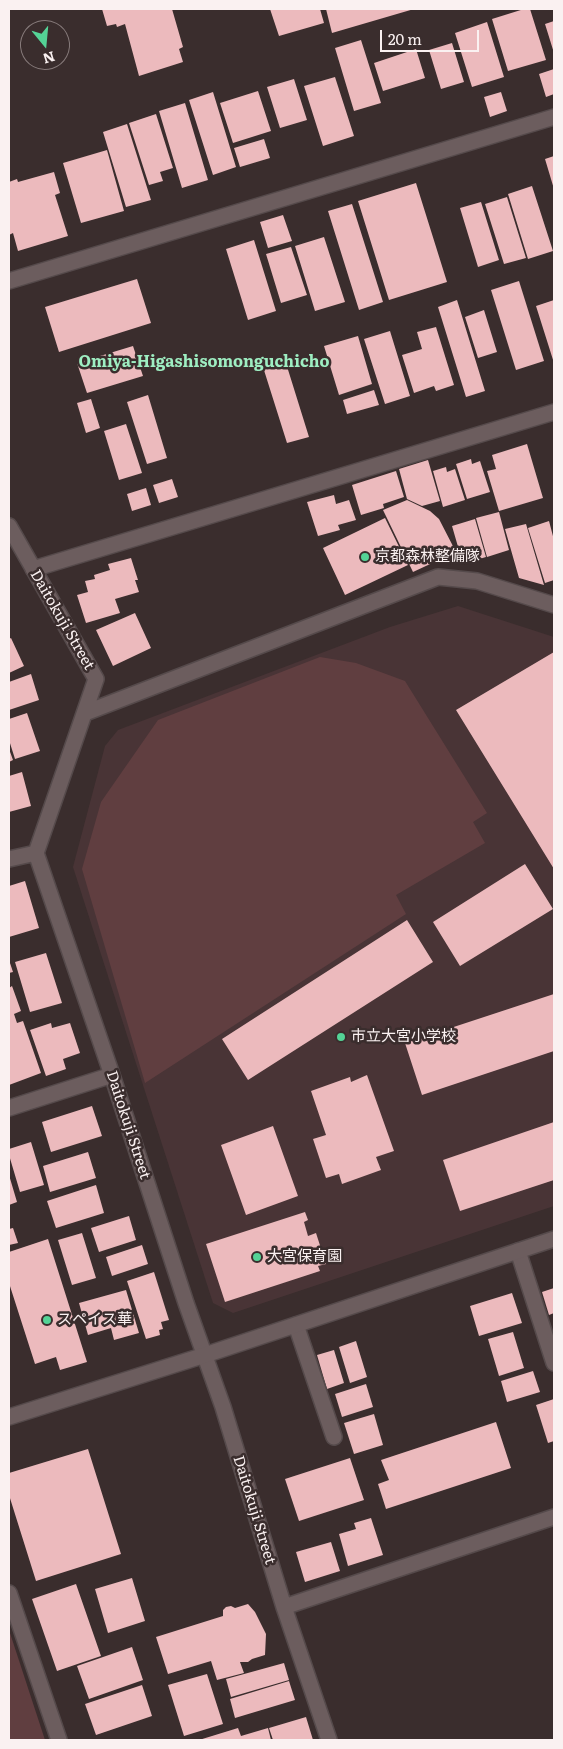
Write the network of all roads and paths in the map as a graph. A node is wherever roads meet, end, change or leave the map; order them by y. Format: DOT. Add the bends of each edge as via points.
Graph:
graph roads {
  1 [pos="554,117"];
  2 [pos="9,281"];
  3 [pos="554,412"];
  4 [pos="9,526"];
  5 [pos="33,569"];
  6 [pos="554,606"];
  7 [pos="85,713"];
  8 [pos="36,853"];
  9 [pos="10,857"];
  10 [pos="112,1076"];
  11 [pos="9,1108"];
  12 [pos="554,1239"];
  13 [pos="518,1251"];
  14 [pos="296,1325"];
  15 [pos="204,1355"];
  16 [pos="554,1363"];
  17 [pos="9,1417"];
  18 [pos="334,1436"];
  19 [pos="554,1518"];
  20 [pos="9,1593"];
  21 [pos="284,1607"];
  22 [pos="59,1740"];
  23 [pos="329,1740"];
  1 -- 2 [label="street"];
  3 -- 5 [label="street"];
  4 -- 5 [label="street, Daitokuji Street"];
  5 -- 7 [label="street, Daitokuji Street" via="96,679"];
  6 -- 7 [label="street" via="477,581 438,577"];
  7 -- 8 [label="street, Daitokuji Street"];
  8 -- 9 [label="street"];
  8 -- 10 [label="street, Daitokuji Street"];
  10 -- 11 [label="street"];
  10 -- 15 [label="street, Daitokuji Street"];
  12 -- 13 [label="street"];
  13 -- 14 [label="street"];
  13 -- 16 [label="street"];
  14 -- 15 [label="street"];
  14 -- 18 [label="street"];
  15 -- 17 [label="street"];
  15 -- 21 [label="street, Daitokuji Street"];
  19 -- 21 [label="street"];
  20 -- 22 [label="street"];
  21 -- 23 [label="street, Daitokuji Street"];
}
